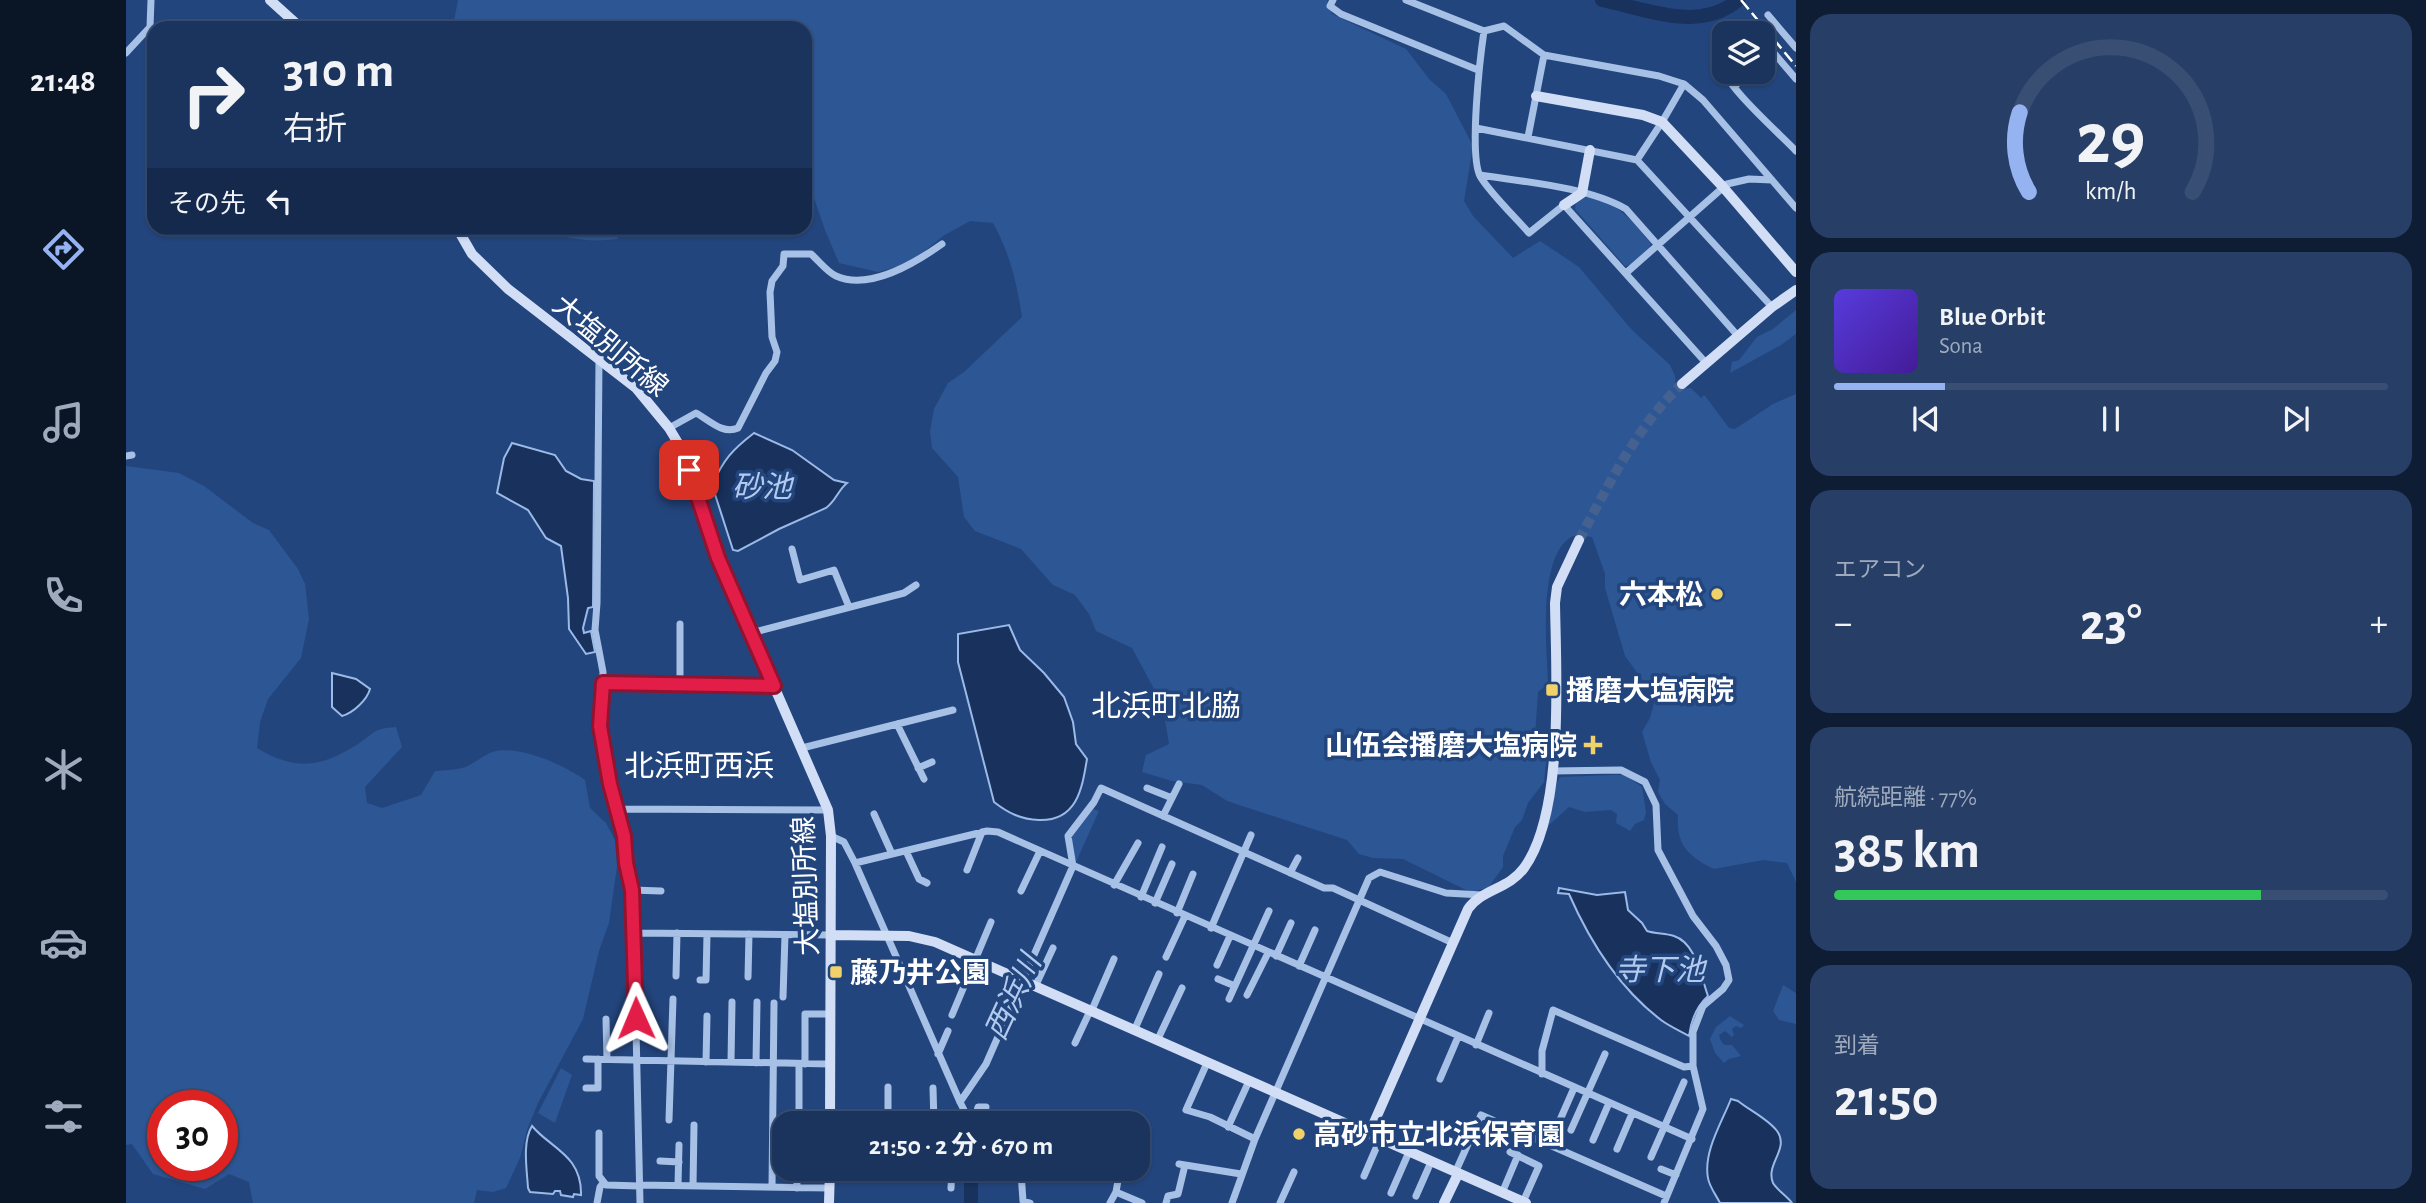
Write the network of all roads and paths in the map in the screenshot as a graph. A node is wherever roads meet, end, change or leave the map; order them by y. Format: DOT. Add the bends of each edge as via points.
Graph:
graph roads {
  1 [pos="151,0"];
  2 [pos="270,0"];
  3 [pos="1332,0"];
  4 [pos="1406,0"];
  5 [pos="1768,15"];
  6 [pos="150,21"];
  7 [pos="293,21"];
  8 [pos="147,30"];
  9 [pos="1484,32"];
  10 [pos="1796,48"];
  11 [pos="126,53"];
  12 [pos="1775,54"];
  13 [pos="1544,55"];
  14 [pos="1478,71"];
  15 [pos="1796,79"];
  16 [pos="1684,84"];
  17 [pos="1732,84"];
  18 [pos="1737,84"];
  19 [pos="1734,87"];
  20 [pos="1536,96"];
  21 [pos="1662,122"];
  22 [pos="1476,128"];
  23 [pos="1528,137"];
  24 [pos="1590,149"];
  25 [pos="1796,150"];
  26 [pos="1637,160"];
  27 [pos="1479,174"];
  28 [pos="1772,180"];
  29 [pos="1723,187"];
  30 [pos="1582,193"];
  31 [pos="1564,205"];
  32 [pos="1796,208"];
  33 [pos="1692,217"];
  34 [pos="461,235"];
  35 [pos="942,244"];
  36 [pos="1659,246"];
  37 [pos="1796,272"];
  38 [pos="1626,273"];
  39 [pos="1796,289"];
  40 [pos="1772,307"];
  41 [pos="1738,337"];
  42 [pos="599,359"];
  43 [pos="1707,364"];
  44 [pos="1682,384"];
  45 [pos="669,428"];
  46 [pos="1579,540"];
  47 [pos="792,549"];
  48 [pos="916,585"];
  49 [pos="849,607"];
  50 [pos="680,624"];
  51 [pos="751,633"];
  52 [pos="603,683"];
  53 [pos="680,684"];
  54 [pos="774,686"];
  55 [pos="953,710"];
  56 [pos="897,724"];
  57 [pos="802,748"];
  58 [pos="932,762"];
  59 [pos="916,767"];
  60 [pos="1552,771"];
  61 [pos="924,779"];
  62 [pos="1179,784"];
  63 [pos="1147,788"];
  64 [pos="1172,798"];
  65 [pos="617,809"];
  66 [pos="828,810"];
  67 [pos="874,814"];
  68 [pos="1163,816"];
  69 [pos="982,832"];
  70 [pos="1251,835"];
  71 [pos="831,836"];
  72 [pos="1138,843"];
  73 [pos="1163,847"];
  74 [pos="906,851"];
  75 [pos="1040,851"];
  76 [pos="1243,852"];
  77 [pos="892,854"];
  78 [pos="1298,858"];
  79 [pos="855,863"];
  80 [pos="1172,864"];
  81 [pos="1073,866"];
  82 [pos="967,870"];
  83 [pos="1290,873"];
  84 [pos="1193,874"];
  85 [pos="928,883"];
  86 [pos="1114,885"];
  87 [pos="632,890"];
  88 [pos="661,891"];
  89 [pos="1021,891"];
  90 [pos="1482,895"];
  91 [pos="1141,897"];
  92 [pos="1360,902"];
  93 [pos="1155,903"];
  94 [pos="1269,911"];
  95 [pos="1181,914"];
  96 [pos="991,922"];
  97 [pos="1291,923"];
  98 [pos="1211,928"];
  99 [pos="1314,930"];
  100 [pos="634,933"];
  101 [pos="677,933"];
  102 [pos="707,934"];
  103 [pos="749,934"];
  104 [pos="785,934"];
  105 [pos="831,935"];
  106 [pos="885,935"];
  107 [pos="1230,936"];
  108 [pos="1453,943"];
  109 [pos="1253,946"];
  110 [pos="1053,948"];
  111 [pos="1272,955"];
  112 [pos="1166,957"];
  113 [pos="974,960"];
  114 [pos="1114,960"];
  115 [pos="1217,965"];
  116 [pos="1299,966"];
  117 [pos="1159,974"];
  118 [pos="676,976"];
  119 [pos="748,977"];
  120 [pos="1326,978"];
  121 [pos="1218,979"];
  122 [pos="701,980"];
  123 [pos="1023,982"];
  124 [pos="1235,986"];
  125 [pos="1035,987"];
  126 [pos="1181,988"];
  127 [pos="1247,995"];
  128 [pos="783,997"];
  129 [pos="673,999"];
  130 [pos="1229,999"];
  131 [pos="732,1002"];
  132 [pos="757,1002"];
  133 [pos="774,1003"];
  134 [pos="1090,1011"];
  135 [pos="1489,1013"];
  136 [pos="830,1014"];
  137 [pos="952,1015"];
  138 [pos="707,1016"];
  139 [pos="606,1019"];
  140 [pos="1420,1021"];
  141 [pos="948,1031"];
  142 [pos="1134,1031"];
  143 [pos="1458,1037"];
  144 [pos="1157,1041"];
  145 [pos="1075,1043"];
  146 [pos="1476,1045"];
  147 [pos="938,1054"];
  148 [pos="1605,1054"];
  149 [pos="586,1059"];
  150 [pos="602,1059"];
  151 [pos="637,1060"];
  152 [pos="671,1061"];
  153 [pos="706,1062"];
  154 [pos="731,1062"];
  155 [pos="756,1063"];
  156 [pos="773,1063"];
  157 [pos="1207,1063"];
  158 [pos="802,1064"];
  159 [pos="830,1065"];
  160 [pos="1693,1066"];
  161 [pos="1542,1074"];
  162 [pos="1441,1079"];
  163 [pos="1249,1081"];
  164 [pos="1684,1082"];
  165 [pos="888,1087"];
  166 [pos="586,1088"];
  167 [pos="933,1088"];
  168 [pos="1574,1088"];
  169 [pos="1275,1093"];
  170 [pos="1587,1094"];
  171 [pos="960,1102"];
  172 [pos="1609,1103"];
  173 [pos="986,1107"];
  174 [pos="800,1111"];
  175 [pos="830,1111"];
  176 [pos="888,1111"];
  177 [pos="934,1111"];
  178 [pos="965,1111"];
  179 [pos="976,1111"];
  180 [pos="1632,1114"];
  181 [pos="670,1120"];
  182 [pos="694,1125"];
  183 [pos="1228,1127"];
  184 [pos="1664,1127"];
  185 [pos="1556,1129"];
  186 [pos="1571,1130"];
  187 [pos="599,1133"];
  188 [pos="1369,1134"];
  189 [pos="1255,1139"];
  190 [pos="1380,1139"];
  191 [pos="1692,1139"];
  192 [pos="1594,1140"];
  193 [pos="679,1146"];
  194 [pos="1617,1149"];
  195 [pos="1409,1152"];
  196 [pos="1651,1157"];
  197 [pos="660,1161"];
  198 [pos="679,1162"];
  199 [pos="1431,1162"];
  200 [pos="1661,1169"];
  201 [pos="1294,1172"];
  202 [pos="1241,1174"];
  203 [pos="1456,1174"];
  204 [pos="1676,1175"];
  205 [pos="1364,1176"];
  206 [pos="797,1181"];
  207 [pos="830,1181"];
  208 [pos="951,1181"];
  209 [pos="1021,1181"];
  210 [pos="1118,1181"];
  211 [pos="603,1182"];
  212 [pos="639,1185"];
  213 [pos="678,1185"];
  214 [pos="693,1186"];
  215 [pos="772,1187"];
  216 [pos="797,1188"];
  217 [pos="830,1188"];
  218 [pos="951,1188"];
  219 [pos="1416,1191"];
  220 [pos="1116,1192"];
  221 [pos="1391,1193"];
  222 [pos="1502,1193"];
  223 [pos="1665,1200"];
  224 [pos="1525,1202"];
  225 [pos="597,1203"];
  226 [pos="640,1203"];
  227 [pos="829,1203"];
  228 [pos="1030,1203"];
  229 [pos="1110,1203"];
  230 [pos="1142,1203"];
  231 [pos="1166,1203"];
  232 [pos="1232,1203"];
  233 [pos="1280,1203"];
  234 [pos="1444,1203"];
  1 -- 6 [label="street"];
  2 -- 7 [label="street"];
  3 -- 14 [label="street" via="1330,6 1341,14"];
  4 -- 9 [label="street"];
  5 -- 10 [label="street"];
  8 -- 11 [label="street"];
  9 -- 13 [label="street" via="1504,26"];
  9 -- 14 [label="street"];
  12 -- 15 [label="street"];
  13 -- 16 [label="street"];
  13 -- 20 [label="street"];
  14 -- 22 [label="street"];
  16 -- 21 [label="street"];
  16 -- 28 [label="street"];
  17 -- 19 [label="street"];
  18 -- 19 [label="street"];
  19 -- 25 [label="street"];
  20 -- 21 [label="street"];
  20 -- 23 [label="street"];
  21 -- 26 [label="street"];
  21 -- 29 [label="street"];
  22 -- 23 [label="street"];
  22 -- 27 [label="street"];
  23 -- 24 [label="street"];
  24 -- 26 [label="street"];
  24 -- 30 [label="street"];
  26 -- 33 [label="street"];
  27 -- 30 [label="street"];
  27 -- 31 [label="street" via="1529,233"];
  28 -- 29 [label="street"];
  28 -- 32 [label="street"];
  29 -- 33 [label="street"];
  29 -- 37 [label="street"];
  30 -- 31 [label="street"];
  30 -- 36 [label="street" via="1609,199 1626,209"];
  31 -- 38 [label="street"];
  33 -- 36 [label="street"];
  33 -- 40 [label="street"];
  34 -- 42 [label="street, 大塩別所線" via="472,254 508,289"];
  35 -- 45 [label="street" via="917,262 867,279 836,276 811,254 784,254 770,292 775,361 738,428 723,430 696,413"];
  36 -- 38 [label="street"];
  36 -- 41 [label="street"];
  38 -- 43 [label="street"];
  39 -- 40 [label="street"];
  40 -- 41 [label="street"];
  41 -- 43 [label="street"];
  42 -- 45 [label="street, 大塩別所線" via="636,388"];
  42 -- 52 [label="street" via="595,630"];
  43 -- 44 [label="street"];
  45 -- 51 [label="street, 大塩別所線" via="681,448 718,558"];
  46 -- 60 [label="street" via="1557,587 1555,603"];
  47 -- 49 [label="street" via="800,580 834,570"];
  48 -- 49 [label="street" via="904,593"];
  49 -- 51 [label="street"];
  50 -- 53 [label="street"];
  51 -- 54 [label="street, 大塩別所線"];
  52 -- 53 [label="street"];
  52 -- 65 [label="street" via="600,726"];
  53 -- 54 [label="street"];
  54 -- 57 [label="street, 大塩別所線"];
  55 -- 56 [label="street"];
  56 -- 57 [label="street"];
  56 -- 59 [label="street"];
  57 -- 66 [label="street, 大塩別所線"];
  58 -- 59 [label="street"];
  59 -- 61 [label="street"];
  60 -- 90 [label="street" via="1545,817 1525,867 1502,888"];
  60 -- 160 [label="street" via="1621,770 1645,782 1656,805 1658,850 1693,916 1727,965 1729,980 1703,1006 1693,1032"];
  62 -- 64 [label="street"];
  63 -- 64 [label="street"];
  64 -- 68 [label="street"];
  65 -- 66 [label="street"];
  65 -- 87 [label="street"];
  66 -- 71 [label="street, 大塩別所線"];
  67 -- 77 [label="street"];
  68 -- 76 [label="street"];
  68 -- 81 [label="street" via="1101,788 1068,836"];
  69 -- 74 [label="street"];
  69 -- 75 [label="street" via="998,832"];
  69 -- 82 [label="street"];
  70 -- 76 [label="street"];
  71 -- 79 [label="street" via="844,842"];
  71 -- 105 [label="street, 大塩別所線"];
  72 -- 86 [label="street"];
  73 -- 91 [label="street"];
  74 -- 77 [label="street"];
  74 -- 85 [label="street" via="919,879"];
  75 -- 81 [label="street"];
  75 -- 89 [label="street"];
  76 -- 83 [label="street"];
  76 -- 98 [label="street"];
  77 -- 79 [label="street"];
  78 -- 83 [label="street"];
  79 -- 106 [label="street"];
  80 -- 93 [label="street"];
  81 -- 86 [label="street"];
  81 -- 123 [label="street"];
  83 -- 92 [label="street"];
  84 -- 95 [label="street"];
  86 -- 91 [label="street"];
  87 -- 88 [label="street"];
  87 -- 100 [label="street"];
  90 -- 92 [label="street" via="1446,893 1380,872 1369,878"];
  90 -- 108 [label="street" via="1468,909"];
  91 -- 93 [label="street"];
  92 -- 108 [label="street"];
  92 -- 120 [label="street"];
  93 -- 95 [label="street"];
  94 -- 109 [label="street"];
  95 -- 98 [label="street"];
  95 -- 112 [label="street"];
  96 -- 113 [label="street"];
  97 -- 111 [label="street"];
  98 -- 107 [label="street"];
  99 -- 116 [label="street"];
  100 -- 101 [label="street"];
  100 -- 151 [label="street"];
  101 -- 102 [label="street"];
  101 -- 118 [label="street"];
  102 -- 103 [label="street"];
  102 -- 122 [label="street" via="706,980"];
  103 -- 104 [label="street"];
  103 -- 119 [label="street"];
  104 -- 105 [label="street"];
  104 -- 128 [label="street"];
  105 -- 106 [label="street"];
  105 -- 136 [label="street, 大塩別所線"];
  106 -- 113 [label="street" via="928,940"];
  106 -- 147 [label="street"];
  107 -- 109 [label="street"];
  107 -- 115 [label="street"];
  108 -- 140 [label="street"];
  109 -- 111 [label="street"];
  109 -- 124 [label="street"];
  110 -- 125 [label="street"];
  111 -- 116 [label="street"];
  111 -- 127 [label="street"];
  113 -- 123 [label="street"];
  113 -- 137 [label="street"];
  114 -- 134 [label="street"];
  116 -- 120 [label="street"];
  117 -- 142 [label="street"];
  120 -- 140 [label="street"];
  120 -- 169 [label="street"];
  121 -- 124 [label="street"];
  123 -- 125 [label="street"];
  123 -- 171 [label="street" via="986,1064"];
  124 -- 130 [label="street"];
  125 -- 134 [label="street"];
  126 -- 144 [label="street"];
  129 -- 152 [label="street"];
  131 -- 154 [label="street"];
  132 -- 155 [label="street"];
  133 -- 156 [label="street"];
  134 -- 142 [label="street"];
  134 -- 145 [label="street"];
  135 -- 146 [label="street"];
  136 -- 158 [label="street" via="806,1014"];
  136 -- 159 [label="street, 大塩別所線"];
  138 -- 153 [label="street"];
  139 -- 150 [label="street"];
  140 -- 143 [label="street"];
  140 -- 188 [label="street"];
  141 -- 147 [label="street"];
  142 -- 144 [label="street"];
  143 -- 146 [label="street"];
  143 -- 162 [label="street"];
  144 -- 157 [label="street"];
  146 -- 161 [label="street"];
  147 -- 171 [label="street"];
  148 -- 170 [label="street"];
  149 -- 150 [label="street"];
  150 -- 151 [label="street"];
  150 -- 166 [label="street" via="598,1088"];
  151 -- 152 [label="street"];
  151 -- 212 [label="street"];
  152 -- 153 [label="street"];
  152 -- 181 [label="street"];
  153 -- 154 [label="street"];
  154 -- 155 [label="street"];
  155 -- 156 [label="street"];
  156 -- 158 [label="street"];
  156 -- 215 [label="street"];
  157 -- 163 [label="street"];
  157 -- 183 [label="street" via="1186,1110"];
  158 -- 159 [label="street"];
  158 -- 174 [label="street"];
  159 -- 175 [label="street, 大塩別所線"];
  160 -- 161 [label="street" via="1684,1067 1553,1010 1542,1051"];
  160 -- 191 [label="street" via="1703,1109"];
  161 -- 168 [label="street"];
  163 -- 169 [label="street"];
  163 -- 183 [label="street"];
  164 -- 184 [label="street" via="1673,1096"];
  165 -- 176 [label="street"];
  167 -- 177 [label="street"];
  168 -- 170 [label="street"];
  168 -- 185 [label="street"];
  169 -- 188 [label="street"];
  169 -- 189 [label="street"];
  170 -- 172 [label="street"];
  170 -- 186 [label="street"];
  171 -- 178 [label="street"];
  172 -- 180 [label="street"];
  172 -- 192 [label="street"];
  173 -- 179 [label="street"];
  180 -- 184 [label="street"];
  180 -- 194 [label="street"];
  182 -- 214 [label="street"];
  183 -- 189 [label="street"];
  184 -- 191 [label="street"];
  184 -- 196 [label="street"];
  187 -- 211 [label="street"];
  188 -- 190 [label="street"];
  189 -- 202 [label="street"];
  190 -- 195 [label="street"];
  190 -- 205 [label="street"];
  191 -- 204 [label="street"];
  193 -- 198 [label="street"];
  195 -- 199 [label="street"];
  195 -- 221 [label="street"];
  197 -- 198 [label="street"];
  198 -- 213 [label="street"];
  199 -- 203 [label="street"];
  199 -- 219 [label="street"];
  200 -- 204 [label="street"];
  201 -- 233 [label="street"];
  202 -- 231 [label="street" via="1182,1164 1178,1194 1168,1196"];
  202 -- 232 [label="street"];
  203 -- 222 [label="street"];
  203 -- 223 [label="street" via="1481,1115"];
  203 -- 234 [label="street"];
  204 -- 223 [label="street"];
  206 -- 216 [label="street"];
  207 -- 217 [label="street"];
  208 -- 218 [label="street"];
  209 -- 228 [label="street" via="1023,1200"];
  210 -- 220 [label="street"];
  211 -- 212 [label="street"];
  211 -- 225 [label="street"];
  212 -- 213 [label="street"];
  212 -- 226 [label="street"];
  213 -- 214 [label="street"];
  214 -- 215 [label="street"];
  215 -- 216 [label="street"];
  216 -- 217 [label="street"];
  217 -- 227 [label="street"];
  220 -- 229 [label="street"];
  220 -- 230 [label="street"];
  222 -- 224 [label="street"];
  222 -- 224 [label="street" via="1514,1154 1539,1166"];
}
